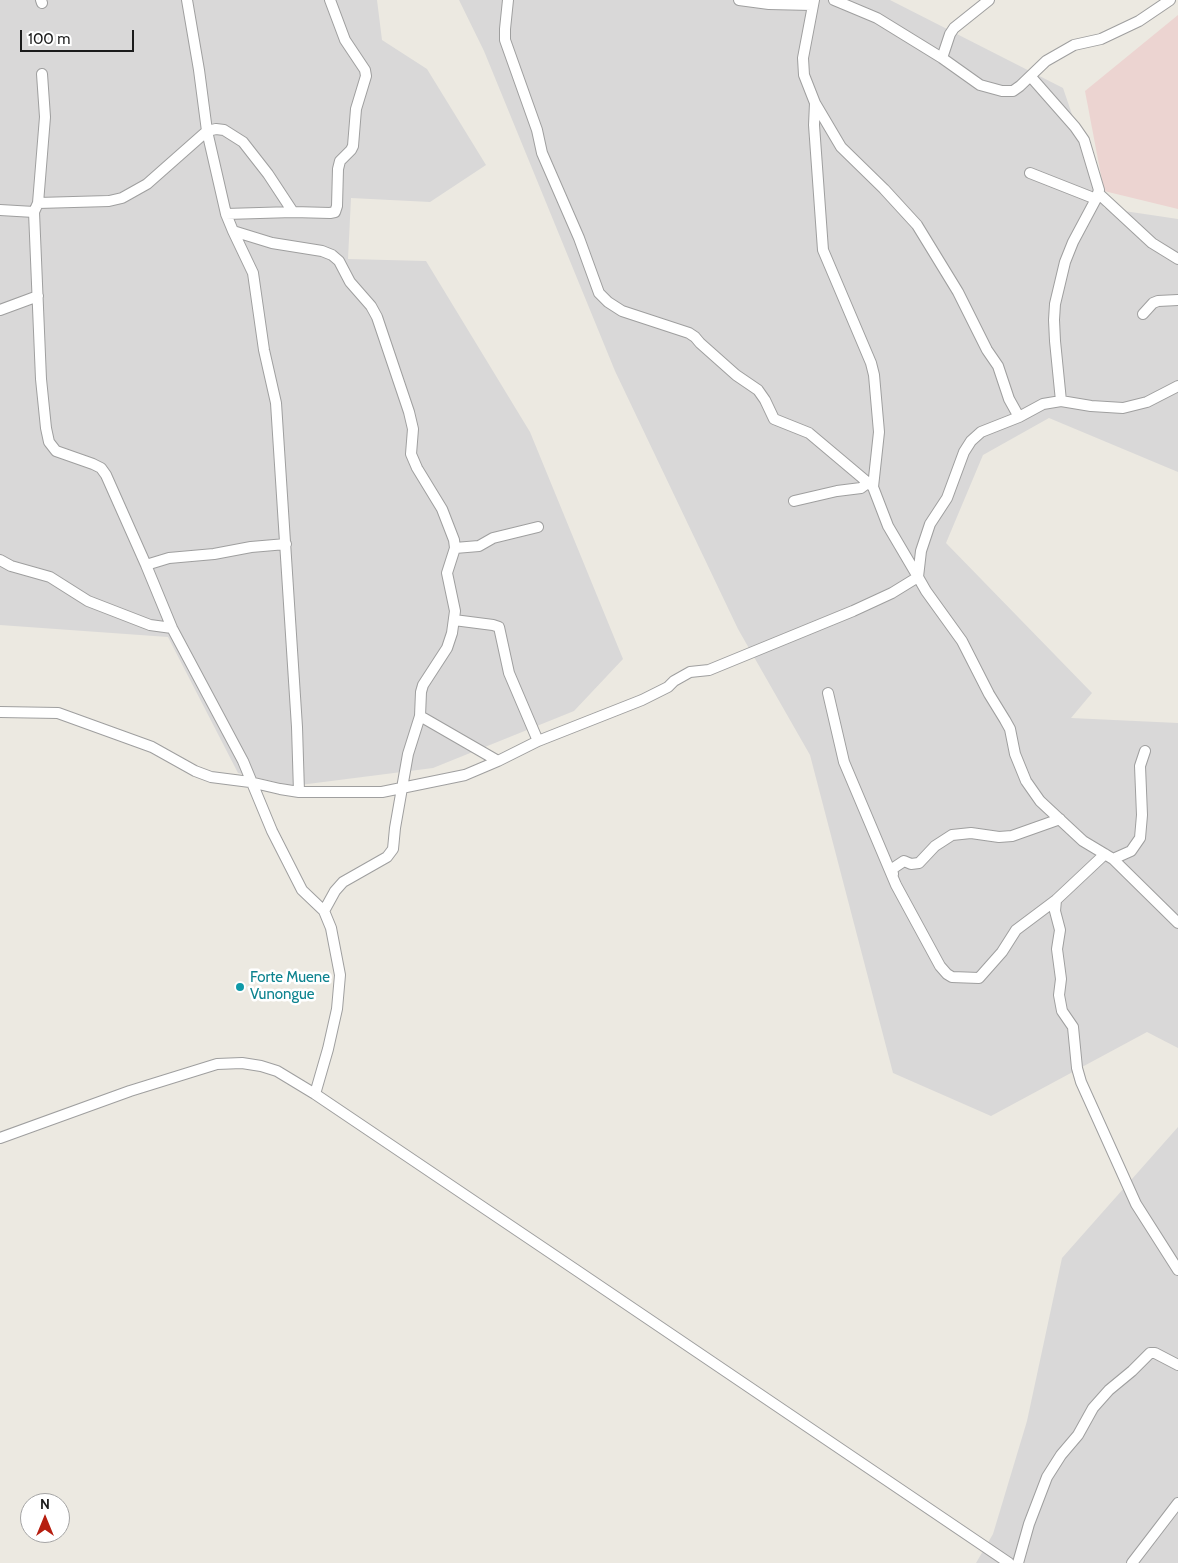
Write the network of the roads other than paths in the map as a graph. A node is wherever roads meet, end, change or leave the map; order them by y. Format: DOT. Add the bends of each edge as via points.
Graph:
graph roads {
  1 [pos="187,0"];
  2 [pos="330,0"];
  3 [pos="508,0"];
  4 [pos="739,0"];
  5 [pos="834,0"];
  6 [pos="989,0"];
  7 [pos="1170,0"];
  8 [pos="813,2"];
  9 [pos="942,58"];
  10 [pos="42,74"];
  11 [pos="1031,77"];
  12 [pos="815,104"];
  13 [pos="207,131"];
  14 [pos="1030,173"];
  15 [pos="1097,196"];
  16 [pos="36,207"];
  17 [pos="0,210"];
  18 [pos="293,212"];
  19 [pos="226,214"];
  20 [pos="233,231"];
  21 [pos="1178,259"];
  22 [pos="38,296"];
  23 [pos="1178,300"];
  24 [pos="0,310"];
  25 [pos="1143,314"];
  26 [pos="1178,386"];
  27 [pos="1061,401"];
  28 [pos="1019,417"];
  29 [pos="870,484"];
  30 [pos="794,501"];
  31 [pos="538,527"];
  32 [pos="286,544"];
  33 [pos="455,548"];
  34 [pos="0,560"];
  35 [pos="146,564"];
  36 [pos="918,577"];
  37 [pos="454,620"];
  38 [pos="172,628"];
  39 [pos="828,693"];
  40 [pos="0,712"];
  41 [pos="420,716"];
  42 [pos="538,741"];
  43 [pos="1144,751"];
  44 [pos="498,761"];
  45 [pos="250,782"];
  46 [pos="402,788"];
  47 [pos="299,792"];
  48 [pos="1060,819"];
  49 [pos="1109,857"];
  50 [pos="893,874"];
  51 [pos="1056,900"];
  52 [pos="324,911"];
  53 [pos="1178,922"];
  54 [pos="315,1094"];
  55 [pos="0,1138"];
  56 [pos="1178,1270"];
  57 [pos="1178,1365"];
  58 [pos="1178,1503"];
  59 [pos="1009,1563"];
  60 [pos="1018,1563"];
  61 [pos="1132,1563"];
  1 -- 13 [label="street"];
  2 -- 18 [label="street" via="345,40 364,70 365,81 356,109 351,150 340,161 338,169 335,212"];
  3 -- 29 [label="street" via="505,40 542,153 599,293 622,311 695,337 758,390 774,418 809,433"];
  4 -- 8 [label="street" via="769,4"];
  5 -- 9 [label="street" via="876,18"];
  6 -- 9 [label="street" via="954,28"];
  7 -- 11 [label="street" via="1139,21 1101,39 1074,46 1046,61"];
  8 -- 12 [label="street" via="803,68"];
  9 -- 11 [label="street" via="980,85 1002,91 1012,90"];
  10 -- 16 [label="street" via="45,117"];
  11 -- 15 [label="street" via="1084,140 1099,190"];
  12 -- 28 [label="street" via="841,147 917,225 998,366"];
  12 -- 29 [label="street" via="823,250 874,375 879,432"];
  13 -- 16 [label="street" via="147,184 122,198"];
  13 -- 18 [label="street" via="224,130 243,142"];
  13 -- 19 [label="street"];
  14 -- 15 [label="street"];
  15 -- 21 [label="street" via="1152,243"];
  15 -- 27 [label="street" via="1072,242 1055,304"];
  16 -- 17 [label="street"];
  16 -- 22 [label="street"];
  18 -- 19 [label="street"];
  19 -- 20 [label="street"];
  20 -- 32 [label="street" via="253,274 264,350 276,403"];
  20 -- 33 [label="street" via="272,243 332,254 339,260 350,282 372,306 409,412 413,429 412,454 442,509"];
  22 -- 24 [label="street"];
  22 -- 35 [label="street" via="41,379 50,442 56,451 101,468"];
  23 -- 25 [label="street" via="1158,301"];
  26 -- 27 [label="street" via="1146,402 1122,408"];
  27 -- 28 [label="street" via="1043,404"];
  28 -- 36 [label="street" via="981,432 964,452 947,498 930,524 921,551"];
  29 -- 30 [label="street"];
  29 -- 36 [label="street" via="888,526"];
  31 -- 33 [label="street" via="493,538 479,546"];
  32 -- 35 [label="street" via="169,558"];
  32 -- 47 [label="street"];
  33 -- 37 [label="street" via="447,573"];
  34 -- 38 [label="street" via="50,577 88,601 150,625"];
  35 -- 38 [label="street"];
  36 -- 42 [label="street" via="853,611 709,670 690,672 642,700"];
  36 -- 48 [label="street" via="962,641 988,694 1010,728 1015,754 1026,781 1040,801"];
  37 -- 41 [label="street" via="447,648 423,685"];
  37 -- 42 [label="street" via="499,627 509,673"];
  38 -- 45 [label="street" via="243,760"];
  39 -- 50 [label="street" via="844,762"];
  40 -- 45 [label="street" via="58,714 152,747 211,777"];
  41 -- 44 [label="street"];
  41 -- 46 [label="street"];
  42 -- 44 [label="street"];
  43 -- 49 [label="street" via="1140,766 1140,838 1131,851"];
  44 -- 46 [label="street" via="464,775"];
  45 -- 47 [label="street"];
  45 -- 52 [label="street" via="302,890"];
  46 -- 47 [label="street" via="362,794"];
  46 -- 52 [label="street" via="390,854 343,882"];
  48 -- 49 [label="street" via="1083,841"];
  48 -- 50 [label="street" via="1012,836 952,835 919,862 899,864 892,869"];
  49 -- 51 [label="street"];
  49 -- 53 [label="street"];
  50 -- 51 [label="street" via="940,966 952,976 979,978 1016,930"];
  51 -- 56 [label="street" via="1062,1011 1073,1027 1081,1082 1136,1204"];
  52 -- 54 [label="street" via="331,928 340,975 337,1009"];
  54 -- 55 [label="street" via="277,1071 261,1066 218,1064 130,1091"];
  54 -- 59 [label="street"];
  57 -- 60 [label="street" via="1155,1353 1150,1354 1093,1408 1047,1477"];
  58 -- 61 [label="street"];
}
